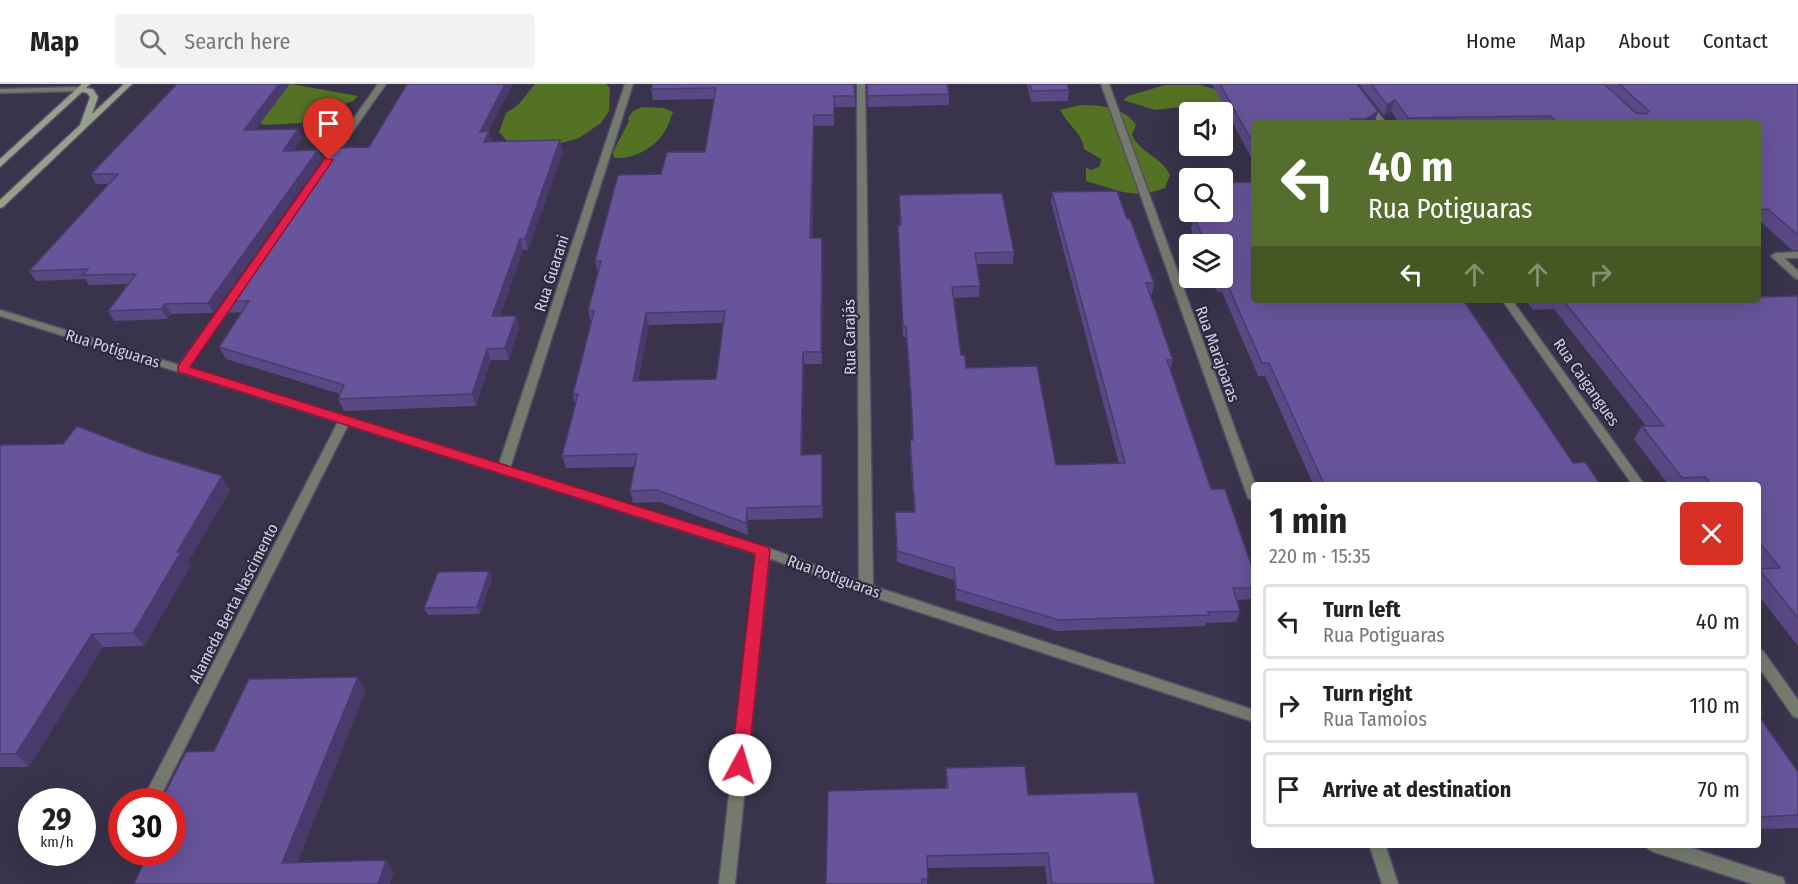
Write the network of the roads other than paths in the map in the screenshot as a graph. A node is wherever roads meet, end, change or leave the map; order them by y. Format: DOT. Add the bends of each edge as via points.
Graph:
graph roads {
  1 [pos="128,84"];
  2 [pos="382,84"];
  3 [pos="628,84"];
  4 [pos="861,84"];
  5 [pos="1104,84"];
  6 [pos="1352,84"];
  7 [pos="83,87"];
  8 [pos="0,91"];
  9 [pos="1380,120"];
  10 [pos="84,127"];
  11 [pos="0,164"];
  12 [pos="322,170"];
  13 [pos="0,205"];
  14 [pos="1798,255"];
  15 [pos="1798,276"];
  16 [pos="242,284"];
  17 [pos="1509,303"];
  18 [pos="0,313"];
  19 [pos="182,369"];
  20 [pos="345,420"];
  21 [pos="503,470"];
  22 [pos="1637,482"];
  23 [pos="1251,490"];
  24 [pos="763,551"];
  25 [pos="866,589"];
  26 [pos="1761,659"];
  27 [pos="1798,712"];
  28 [pos="1251,715"];
  29 [pos="157,788"];
  30 [pos="1378,848"];
  31 [pos="1666,848"];
  32 [pos="727,884"];
  33 [pos="1390,884"];
  34 [pos="1777,884"];
  1 -- 10 [label="main road"];
  2 -- 12 [label="street"];
  3 -- 21 [label="street, Rua Guarani"];
  4 -- 25 [label="street, Rua Carajás"];
  5 -- 23 [label="street, Rua Marajoaras"];
  6 -- 9 [label="street"];
  7 -- 8 [label="street"];
  7 -- 10 [label="main road" via="94,97"];
  7 -- 11 [label="main road"];
  10 -- 13 [label="main road"];
  14 -- 15 [label="street" via="1776,256"];
  16 -- 19 [label="street"];
  17 -- 22 [label="street, Rua Caigangues"];
  18 -- 19 [label="street, Rua Potiguaras"];
  19 -- 20 [label="street, Rua Potiguaras"];
  20 -- 21 [label="street, Rua Potiguaras"];
  20 -- 29 [label="street, Alameda Berta Nascimento"];
  21 -- 24 [label="street, Rua Potiguaras"];
  24 -- 25 [label="street, Rua Potiguaras"];
  24 -- 32 [label="street"];
  25 -- 28 [label="street, Rua Potiguaras"];
  26 -- 27 [label="street"];
  30 -- 33 [label="street"];
  31 -- 34 [label="street"];
}
